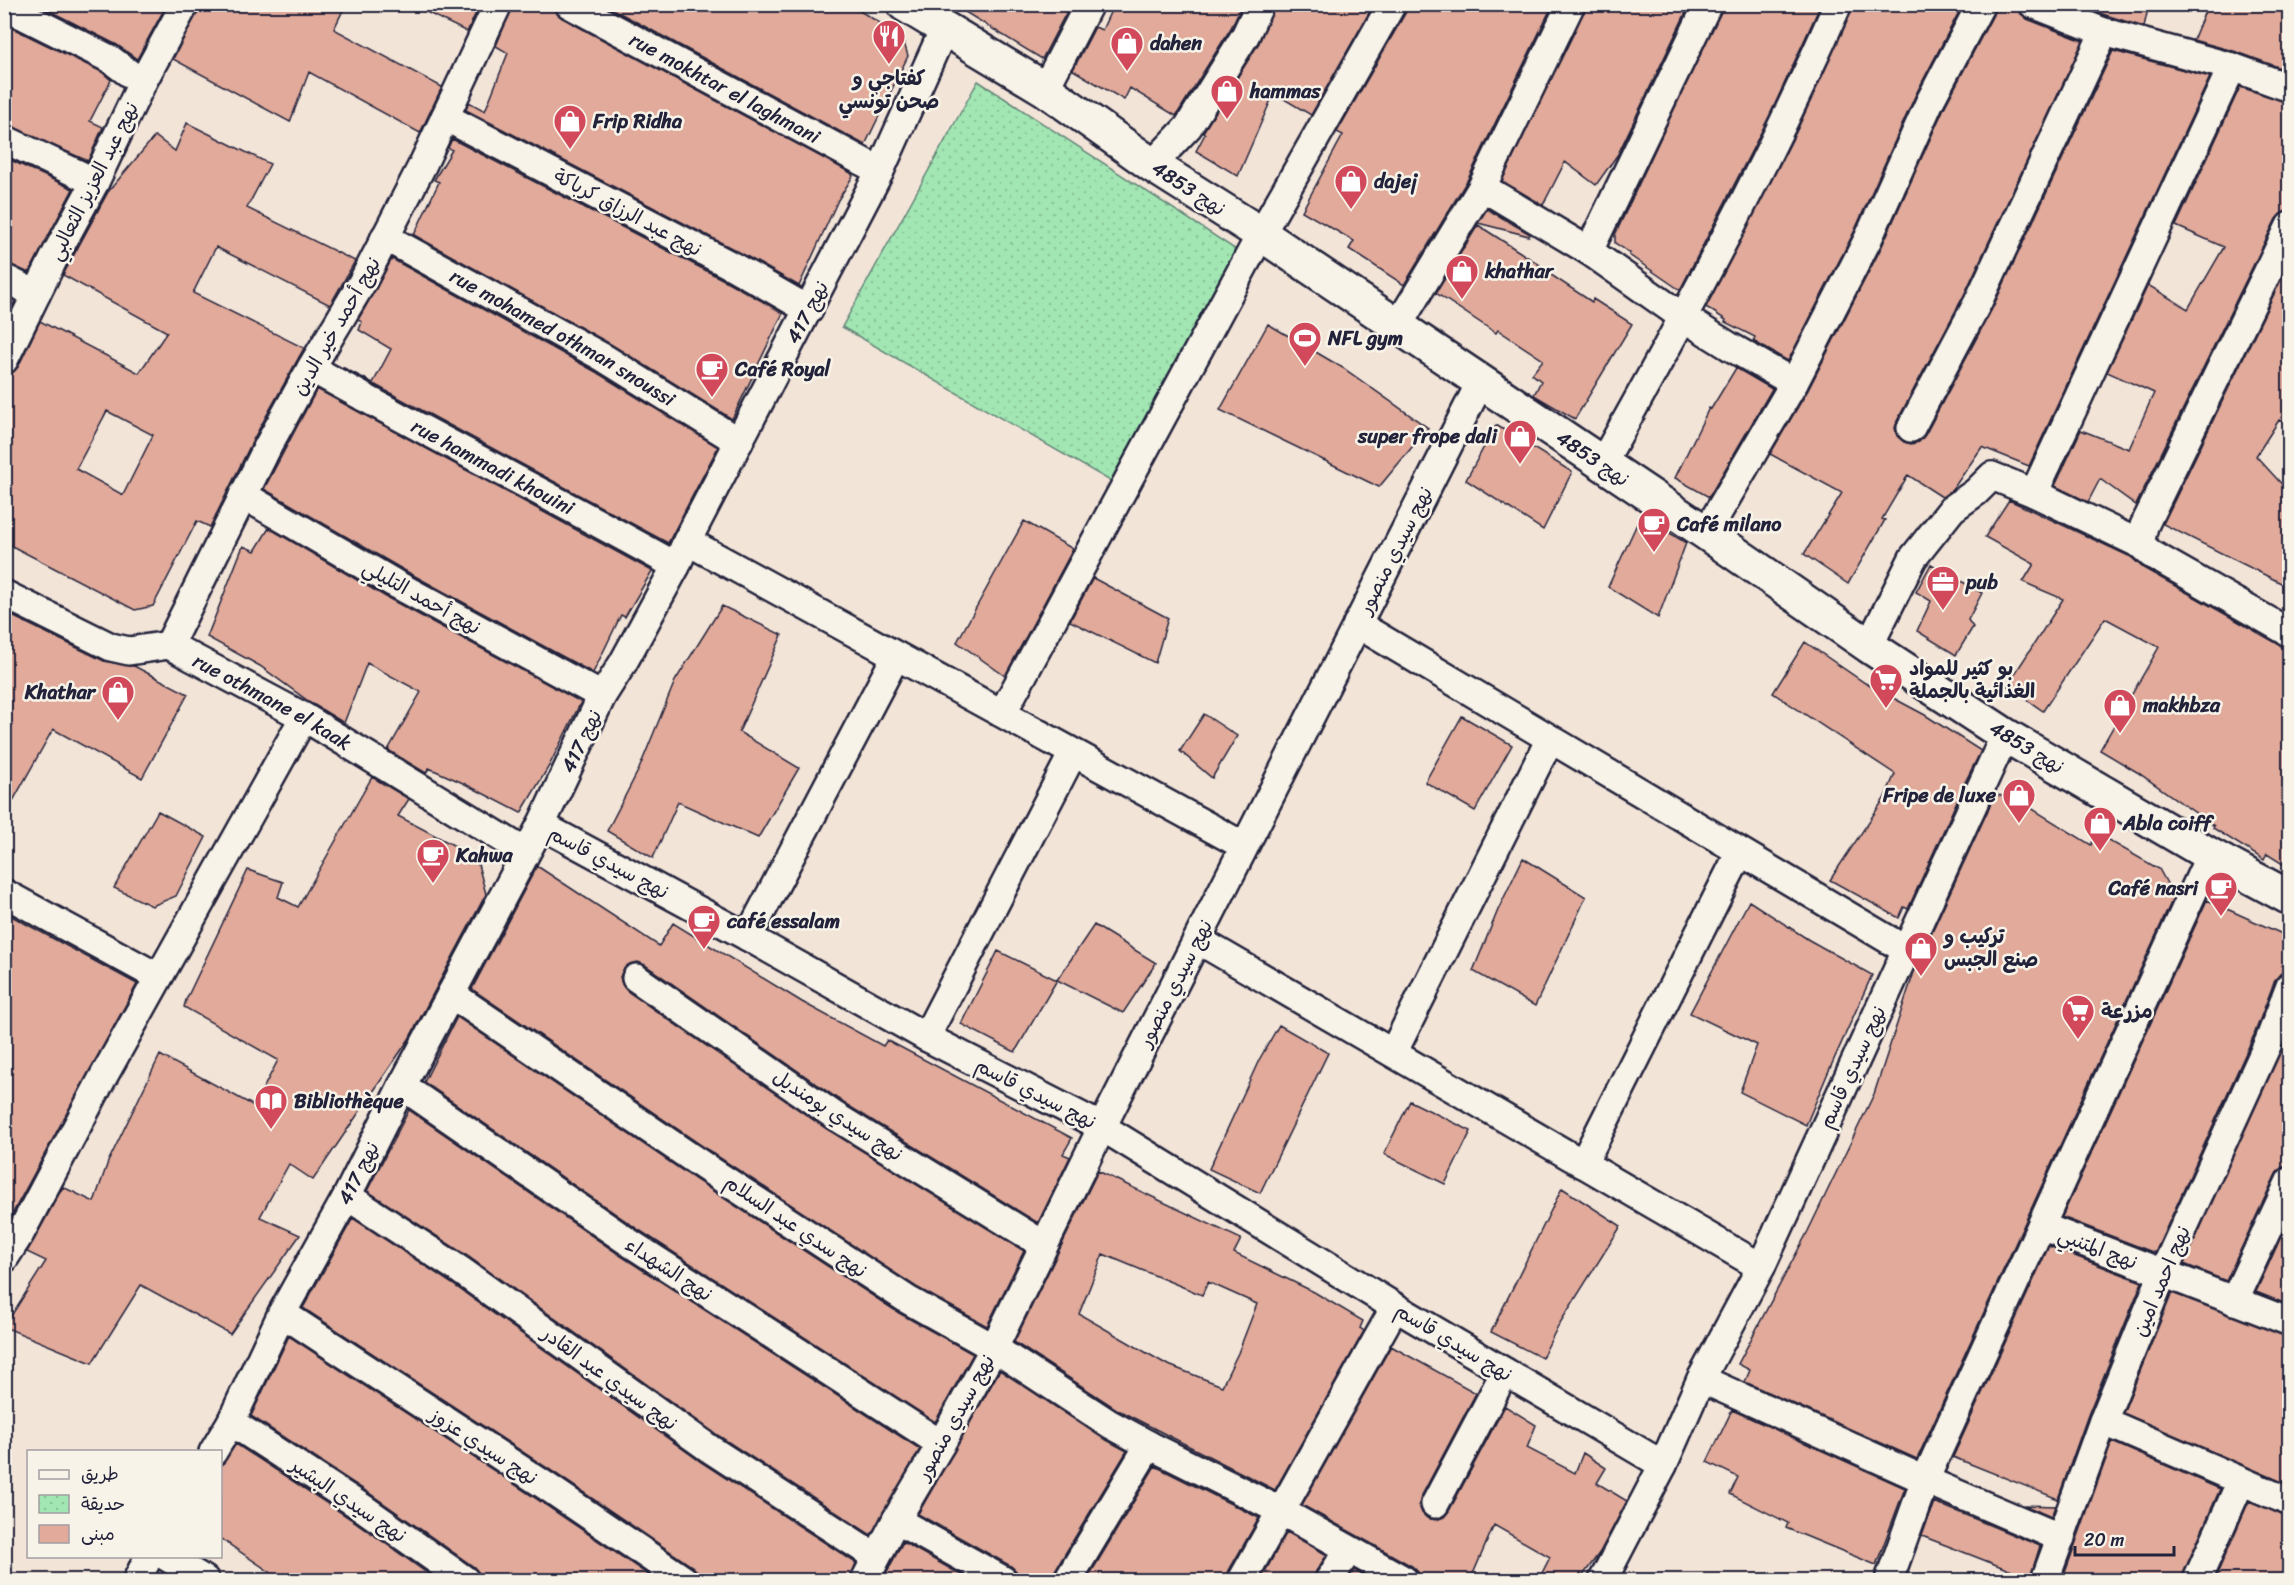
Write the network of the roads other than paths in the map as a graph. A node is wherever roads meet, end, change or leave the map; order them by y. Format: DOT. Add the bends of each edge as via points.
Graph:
graph roads {
  1 [pos="185,4"];
  2 [pos="498,4"];
  3 [pos="569,4"];
  4 [pos="904,4"];
  5 [pos="1089,4"];
  6 [pos="1260,4"];
  7 [pos="1392,4"];
  8 [pos="1571,4"];
  9 [pos="1708,4"];
  10 [pos="1838,4"];
  11 [pos="1981,4"];
  12 [pos="2033,4"];
  13 [pos="4,6"];
  14 [pos="944,28"];
  15 [pos="2104,32"];
  16 [pos="2232,67"];
  17 [pos="142,83"];
  18 [pos="2289,88"];
  19 [pos="1045,89"];
  20 [pos="445,117"];
  21 [pos="4,139"];
  22 [pos="1152,165"];
  23 [pos="880,171"];
  24 [pos="95,182"];
  25 [pos="1482,187"];
  26 [pos="2289,226"];
  27 [pos="1261,234"];
  28 [pos="385,237"];
  29 [pos="1589,251"];
  30 [pos="4,278"];
  31 [pos="36,294"];
  32 [pos="809,310"];
  33 [pos="1684,318"];
  34 [pos="1398,327"];
  35 [pos="4,360"];
  36 [pos="311,368"];
  37 [pos="1480,383"];
  38 [pos="1794,383"];
  39 [pos="1911,428"];
  40 [pos="739,442"];
  41 [pos="1602,464"];
  42 [pos="2034,493"];
  43 [pos="243,495"];
  44 [pos="1706,533"];
  45 [pos="687,541"];
  46 [pos="2140,544"];
  47 [pos="676,566"];
  48 [pos="4,594"];
  49 [pos="1358,624"];
  50 [pos="2289,633"];
  51 [pos="169,645"];
  52 [pos="1869,646"];
  53 [pos="896,656"];
  54 [pos="602,696"];
  55 [pos="1003,712"];
  56 [pos="304,717"];
  57 [pos="2005,735"];
  58 [pos="1551,739"];
  59 [pos="1073,753"];
  60 [pos="541,825"];
  61 [pos="1244,846"];
  62 [pos="525,852"];
  63 [pos="1740,852"];
  64 [pos="2210,855"];
  65 [pos="4,892"];
  66 [pos="2289,898"];
  67 [pos="748,937"];
  68 [pos="1198,940"];
  69 [pos="1906,950"];
  70 [pos="158,977"];
  71 [pos="636,978"];
  72 [pos="2289,986"];
  73 [pos="451,994"];
  74 [pos="926,1037"];
  75 [pos="1393,1053"];
  76 [pos="402,1086"];
  77 [pos="1102,1127"];
  78 [pos="1583,1164"];
  79 [pos="2289,1180"];
  80 [pos="346,1196"];
  81 [pos="2041,1226"];
  82 [pos="1044,1245"];
  83 [pos="4,1259"];
  84 [pos="1761,1267"];
  85 [pos="2163,1273"];
  86 [pos="2234,1301"];
  87 [pos="1395,1307"];
  88 [pos="282,1313"];
  89 [pos="2289,1322"];
  90 [pos="994,1348"];
  91 [pos="1505,1372"];
  92 [pos="1701,1379"];
  93 [pos="2103,1421"];
  94 [pos="231,1422"];
  95 [pos="941,1444"];
  96 [pos="1149,1445"];
  97 [pos="214,1450"];
  98 [pos="1663,1465"];
  99 [pos="1925,1480"];
  100 [pos="2241,1482"];
  101 [pos="2289,1502"];
  102 [pos="1435,1504"];
  103 [pos="1281,1511"];
  104 [pos="896,1520"];
  105 [pos="2061,1539"];
  106 [pos="1348,1551"];
  107 [pos="148,1558"];
  108 [pos="167,1558"];
  109 [pos="871,1569"];
  110 [pos="137,1581"];
  111 [pos="205,1581"];
  112 [pos="465,1581"];
  113 [pos="684,1581"];
  114 [pos="1003,1581"];
  115 [pos="1068,1581"];
  116 [pos="1242,1581"];
  117 [pos="1329,1581"];
  118 [pos="1404,1581"];
  119 [pos="1603,1581"];
  120 [pos="1889,1581"];
  121 [pos="2045,1581"];
  122 [pos="2197,1581"];
  1 -- 17 [label="street, نهج عبد العزيز الثعالبي"];
  2 -- 20 [label="street, نهج أحمد خير الدين"];
  3 -- 23 [label="street, rue mokhtar el laghmani"];
  4 -- 14 [label="street, نهج 4853"];
  5 -- 19 [label="street"];
  6 -- 22 [label="street" via="1245,36 1188,128"];
  7 -- 27 [label="street"];
  8 -- 25 [label="street"];
  9 -- 29 [label="street"];
  10 -- 33 [label="street" via="1802,86"];
  11 -- 38 [label="street"];
  12 -- 15 [label="street"];
  13 -- 17 [label="street" via="110,59"];
  14 -- 19 [label="street, نهج 4853"];
  14 -- 23 [label="street, نهج 417"];
  15 -- 16 [label="street"];
  15 -- 39 [label="street" via="1978,302"];
  16 -- 18 [label="street"];
  16 -- 42 [label="street"];
  17 -- 24 [label="street, نهج عبد العزيز الثعالبي"];
  19 -- 22 [label="street, نهج 4853"];
  20 -- 28 [label="street, نهج أحمد خير الدين"];
  20 -- 32 [label="street, نهج عبد الرزاق كرباكة"];
  21 -- 24 [label="street"];
  22 -- 27 [label="street, نهج 4853"];
  23 -- 32 [label="street, نهج 417"];
  24 -- 31 [label="street, نهج عبد العزيز الثعالبي"];
  25 -- 29 [label="street"];
  25 -- 34 [label="street"];
  26 -- 46 [label="street" via="2144,526"];
  27 -- 34 [label="street, نهج 4853"];
  27 -- 55 [label="street"];
  28 -- 36 [label="street, نهج أحمد خير الدين"];
  28 -- 40 [label="street, rue mohamed othman snoussi" via="604,358"];
  29 -- 33 [label="street"];
  30 -- 31 [label="street"];
  31 -- 35 [label="street, نهج عبد العزيز الثعالبي"];
  32 -- 40 [label="street, نهج 417"];
  33 -- 38 [label="street"];
  33 -- 41 [label="street"];
  34 -- 37 [label="street, نهج 4853"];
  36 -- 43 [label="street, نهج أحمد خير الدين"];
  36 -- 47 [label="street, rue hammadi khouini"];
  37 -- 41 [label="street, نهج 4853"];
  37 -- 49 [label="street, نهج سيدي منصور"];
  38 -- 44 [label="street"];
  40 -- 45 [label="street, نهج 417"];
  41 -- 44 [label="street, نهج 4853"];
  42 -- 46 [label="street"];
  42 -- 52 [label="street" via="1992,476 1952,508 1913,558"];
  43 -- 51 [label="street, نهج أحمد خير الدين"];
  43 -- 54 [label="street, نهج أحمد التليلي" via="394,583"];
  44 -- 52 [label="street, نهج 4853"];
  45 -- 47 [label="street, نهج 417"];
  45 -- 53 [label="street"];
  46 -- 50 [label="street"];
  47 -- 54 [label="street, نهج 417"];
  48 -- 51 [label="street, rue othmane el kaak" via="111,647 129,651"];
  49 -- 58 [label="street"];
  49 -- 61 [label="street, نهج سيدي منصور"];
  51 -- 56 [label="street, rue othmane el kaak"];
  52 -- 57 [label="street, نهج 4853"];
  53 -- 55 [label="street"];
  53 -- 67 [label="street"];
  54 -- 60 [label="street, نهج 417"];
  55 -- 59 [label="street"];
  56 -- 62 [label="street, rue othmane el kaak"];
  56 -- 70 [label="street"];
  57 -- 64 [label="street, نهج 4853"];
  57 -- 69 [label="street, نهج سيدي قاسم"];
  58 -- 63 [label="street"];
  58 -- 75 [label="street"];
  59 -- 61 [label="street"];
  59 -- 74 [label="street"];
  60 -- 62 [label="street, نهج 417"];
  60 -- 67 [label="street, نهج سيدي قاسم"];
  61 -- 68 [label="street, نهج سيدي منصور"];
  62 -- 73 [label="street, نهج 417"];
  63 -- 69 [label="street"];
  63 -- 78 [label="street"];
  64 -- 66 [label="street, نهج 4853"];
  64 -- 81 [label="street"];
  65 -- 70 [label="street"];
  67 -- 74 [label="street, نهج سيدي قاسم"];
  68 -- 75 [label="street"];
  68 -- 77 [label="street, نهج سيدي منصور"];
  69 -- 84 [label="street, نهج سيدي قاسم"];
  70 -- 83 [label="street"];
  71 -- 82 [label="street, نهج سيدي بومنديل" via="835,1116"];
  72 -- 85 [label="street, نهج احمد امين" via="2269,1041"];
  73 -- 76 [label="street, نهج 417"];
  73 -- 90 [label="street, نهج سدي عبد السلام" via="807,1235 908,1300"];
  74 -- 77 [label="street, نهج سيدي قاسم"];
  75 -- 78 [label="street"];
  76 -- 80 [label="street, نهج 417"];
  76 -- 95 [label="street, نهج الشهداء" via="639,1249"];
  77 -- 82 [label="street, نهج سيدي منصور"];
  77 -- 87 [label="street, نهج سيدي قاسم"];
  78 -- 84 [label="street"];
  79 -- 86 [label="street"];
  80 -- 88 [label="street, نهج 417"];
  80 -- 109 [label="street, نهج سيدي عبد القادر" via="460,1270"];
  81 -- 85 [label="street, نهج المتنبي"];
  81 -- 99 [label="street"];
  82 -- 90 [label="street, نهج سيدي منصور"];
  84 -- 92 [label="street, نهج سيدي قاسم"];
  85 -- 86 [label="street, نهج المتنبي"];
  85 -- 93 [label="street, نهج احمد امين"];
  86 -- 89 [label="street, نهج المتنبي"];
  87 -- 91 [label="street, نهج سيدي قاسم"];
  87 -- 103 [label="street"];
  88 -- 94 [label="street, نهج 417"];
  88 -- 113 [label="street, نهج سيدي عزوز"];
  90 -- 95 [label="street, نهج سيدي منصور"];
  90 -- 96 [label="street, نهج سدي عبد السلام"];
  91 -- 98 [label="street, نهج سيدي قاسم"];
  91 -- 102 [label="street"];
  92 -- 98 [label="street, نهج سيدي قاسم"];
  92 -- 99 [label="street"];
  93 -- 100 [label="street"];
  93 -- 105 [label="street, نهج احمد امين"];
  94 -- 97 [label="street, نهج 417"];
  94 -- 112 [label="street, نهج سيدي البشير" via="363,1508"];
  95 -- 104 [label="street, نهج سيدي منصور"];
  96 -- 103 [label="street, نهج سدي عبد السلام"];
  96 -- 115 [label="street"];
  98 -- 119 [label="street"];
  99 -- 105 [label="street"];
  99 -- 120 [label="street"];
  100 -- 101 [label="street"];
  100 -- 122 [label="street"];
  103 -- 106 [label="street, نهج سدي عبد السلام"];
  103 -- 116 [label="street"];
  104 -- 109 [label="street, نهج سيدي منصور"];
  104 -- 114 [label="street"];
  105 -- 121 [label="street, نهج احمد امين"];
  106 -- 117 [label="street"];
  106 -- 118 [label="street, نهج سدي عبد السلام"];
  107 -- 110 [label="street"];
  108 -- 111 [label="street"];
}
